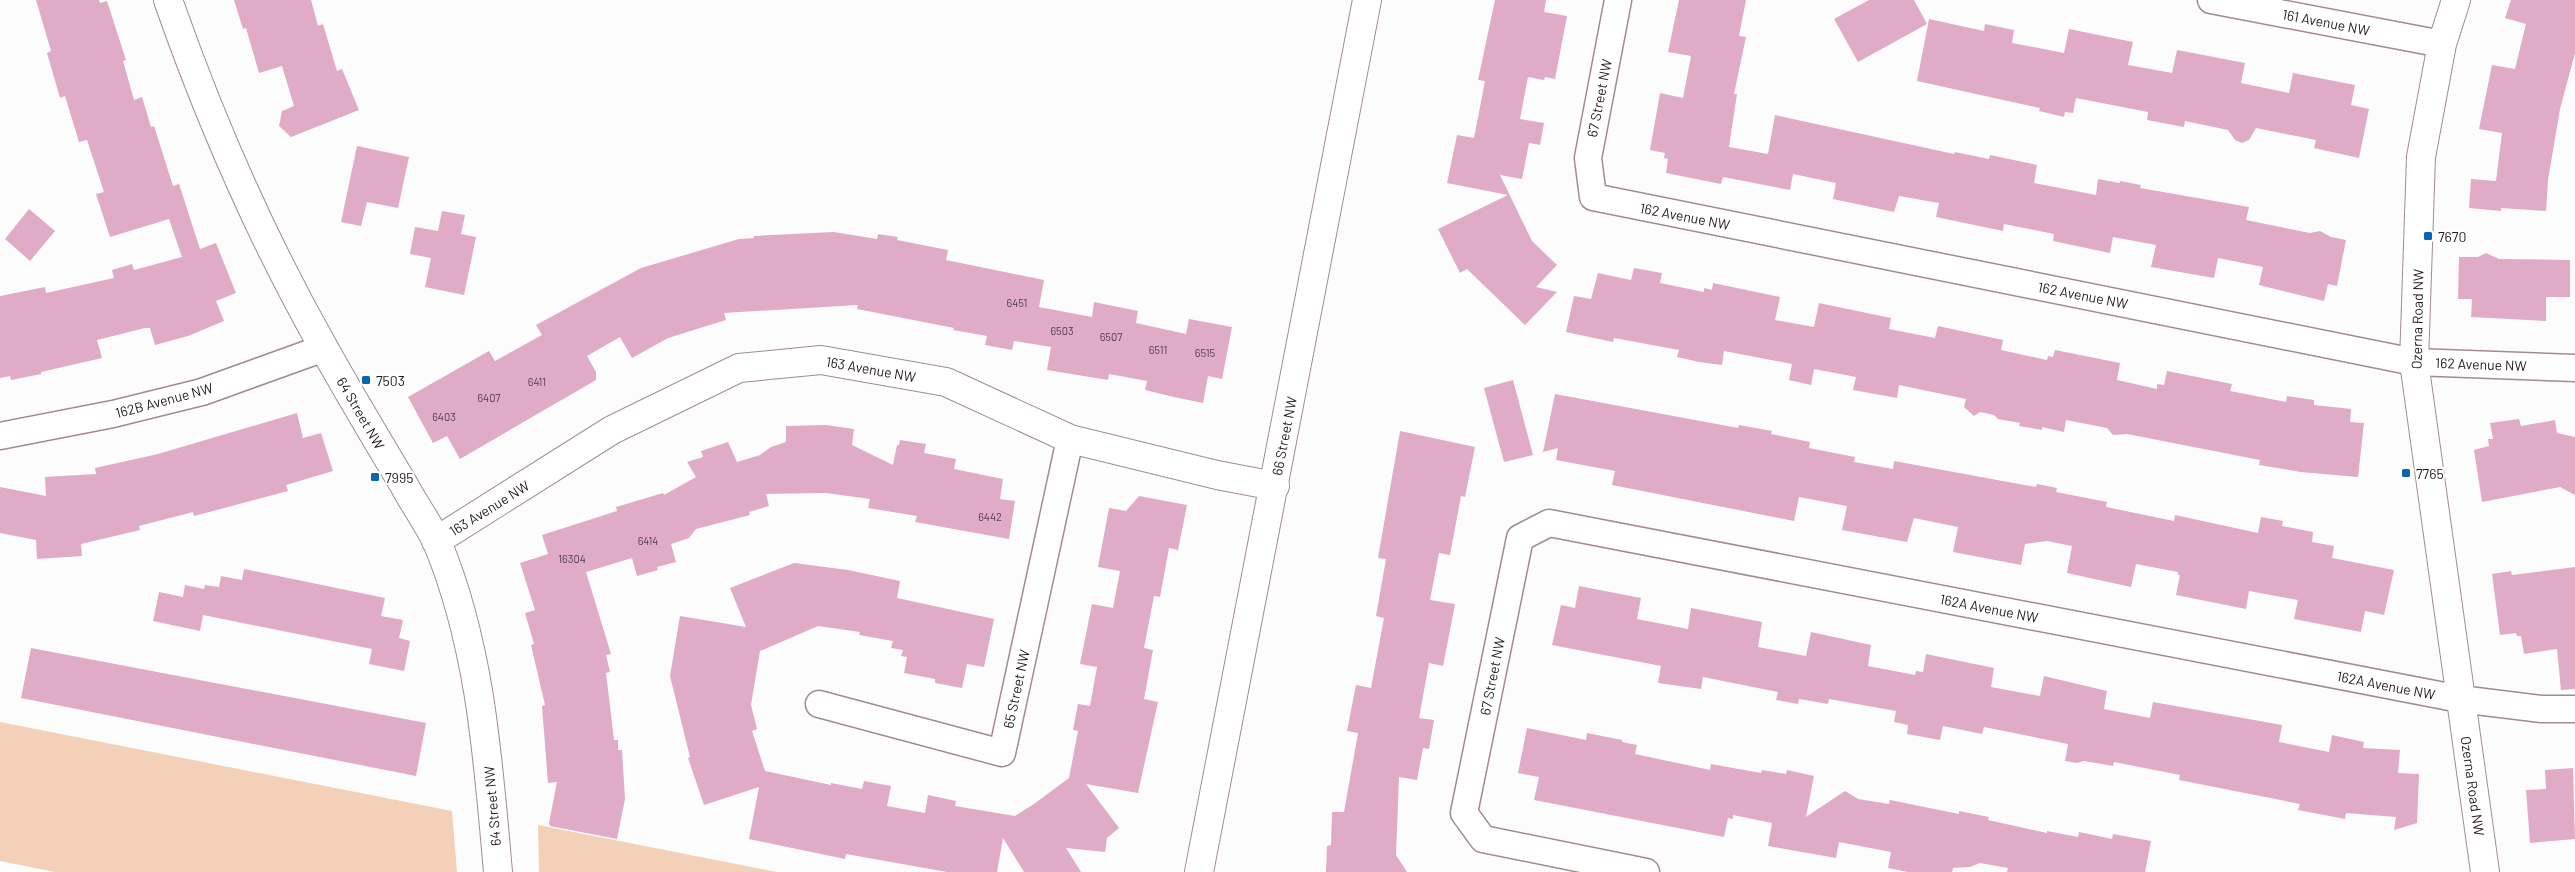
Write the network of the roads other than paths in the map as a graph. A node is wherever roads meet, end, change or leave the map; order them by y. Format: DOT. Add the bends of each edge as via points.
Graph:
graph roads {
  1 [pos="168,0"];
  2 [pos="1367,0"];
  3 [pos="1618,0"];
  4 [pos="2211,0"];
  5 [pos="2456,0"];
  6 [pos="2442,44"];
  7 [pos="1593,197"];
  8 [pos="324,348"];
  9 [pos="2414,362"];
  10 [pos="2575,368"];
  11 [pos="0,436"];
  12 [pos="1070,439"];
  13 [pos="1275,486"];
  14 [pos="1520,538"];
  15 [pos="436,541"];
  16 [pos="2460,699"];
  17 [pos="819,704"];
  18 [pos="2575,709"];
  19 [pos="498,872"];
  20 [pos="1199,872"];
  21 [pos="1646,872"];
  22 [pos="2486,872"];
  1 -- 8 [label="street, 64 Street NW" via="222,142 261,227"];
  2 -- 13 [label="street, 66 Street NW"];
  3 -- 7 [label="street, 67 Street NW" via="1588,158"];
  4 -- 6 [label="street, 161 Avenue NW"];
  5 -- 6 [label="street, Ozerna Road NW"];
  6 -- 9 [label="street, Ozerna Road NW" via="2421,157"];
  7 -- 9 [label="street, 162 Avenue NW"];
  8 -- 11 [label="street, 162B Avenue NW" via="202,392 113,414"];
  8 -- 15 [label="street, 64 Street NW"];
  9 -- 10 [label="street, 162 Avenue NW"];
  9 -- 16 [label="street, Ozerna Road NW"];
  12 -- 13 [label="street, 163 Avenue NW"];
  12 -- 15 [label="street, 163 Avenue NW" via="946,382 821,360 739,368 612,430"];
  12 -- 17 [label="street, 65 Street NW" via="1002,753"];
  13 -- 20 [label="street, 66 Street NW"];
  14 -- 16 [label="street, 162A Avenue NW" via="1549,524"];
  14 -- 21 [label="street, 67 Street NW" via="1464,813 1483,839"];
  15 -- 19 [label="street, 64 Street NW" via="463,620 480,700"];
  16 -- 18 [label="street" via="2542,709"];
  16 -- 22 [label="street, Ozerna Road NW"];
}
